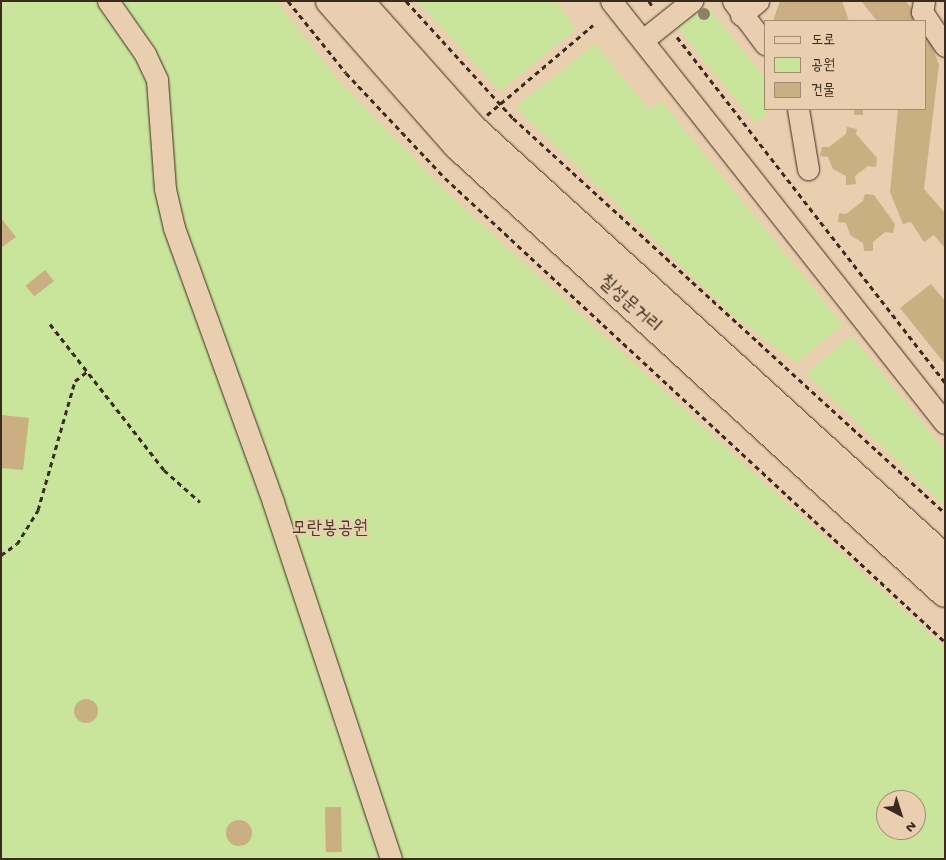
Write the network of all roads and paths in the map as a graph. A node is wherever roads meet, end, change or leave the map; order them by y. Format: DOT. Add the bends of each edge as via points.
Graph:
graph roads {
  1 [pos="108,1"];
  2 [pos="288,1"];
  3 [pos="330,1"];
  4 [pos="359,1"];
  5 [pos="406,1"];
  6 [pos="611,1"];
  7 [pos="648,1"];
  8 [pos="692,1"];
  9 [pos="758,1"];
  10 [pos="924,1"];
  11 [pos="737,8"];
  12 [pos="666,22"];
  13 [pos="594,25"];
  14 [pos="643,40"];
  15 [pos="764,43"];
  16 [pos="945,46"];
  17 [pos="498,104"];
  18 [pos="798,110"];
  19 [pos="465,137"];
  20 [pos="434,167"];
  21 [pos="808,169"];
  22 [pos="50,324"];
  23 [pos="88,371"];
  24 [pos="945,383"];
  25 [pos="945,423"];
  26 [pos="200,502"];
  27 [pos="945,513"];
  28 [pos="1,556"];
  29 [pos="945,560"];
  30 [pos="945,593"];
  31 [pos="945,642"];
  32 [pos="391,859"];
  1 -- 32 [label="street" via="146,54 157,80 165,189 174,228 276,511"];
  2 -- 20 [label="path" via="346,73"];
  3 -- 19 [label="main road, 칠성문거리"];
  4 -- 19 [label="main road, 칠성문거리"];
  5 -- 17 [label="path"];
  6 -- 14 [label="street"];
  7 -- 12 [label="path"];
  8 -- 12 [label="street"];
  9 -- 11 [label="street"];
  10 -- 16 [label="street" via="922,12"];
  11 -- 15 [label="street"];
  12 -- 14 [label="street"];
  12 -- 24 [label="path"];
  13 -- 17 [label="path"];
  14 -- 25 [label="street"];
  17 -- 19 [label="path"];
  17 -- 27 [label="path"];
  18 -- 21 [label="street"];
  19 -- 20 [label="path"];
  19 -- 29 [label="main road, 칠성문거리"];
  19 -- 30 [label="main road, 칠성문거리"];
  20 -- 31 [label="path"];
  22 -- 23 [label="path"];
  23 -- 26 [label="path" via="164,470"];
  23 -- 28 [label="path" via="75,381 38,510 17,544"];
}
